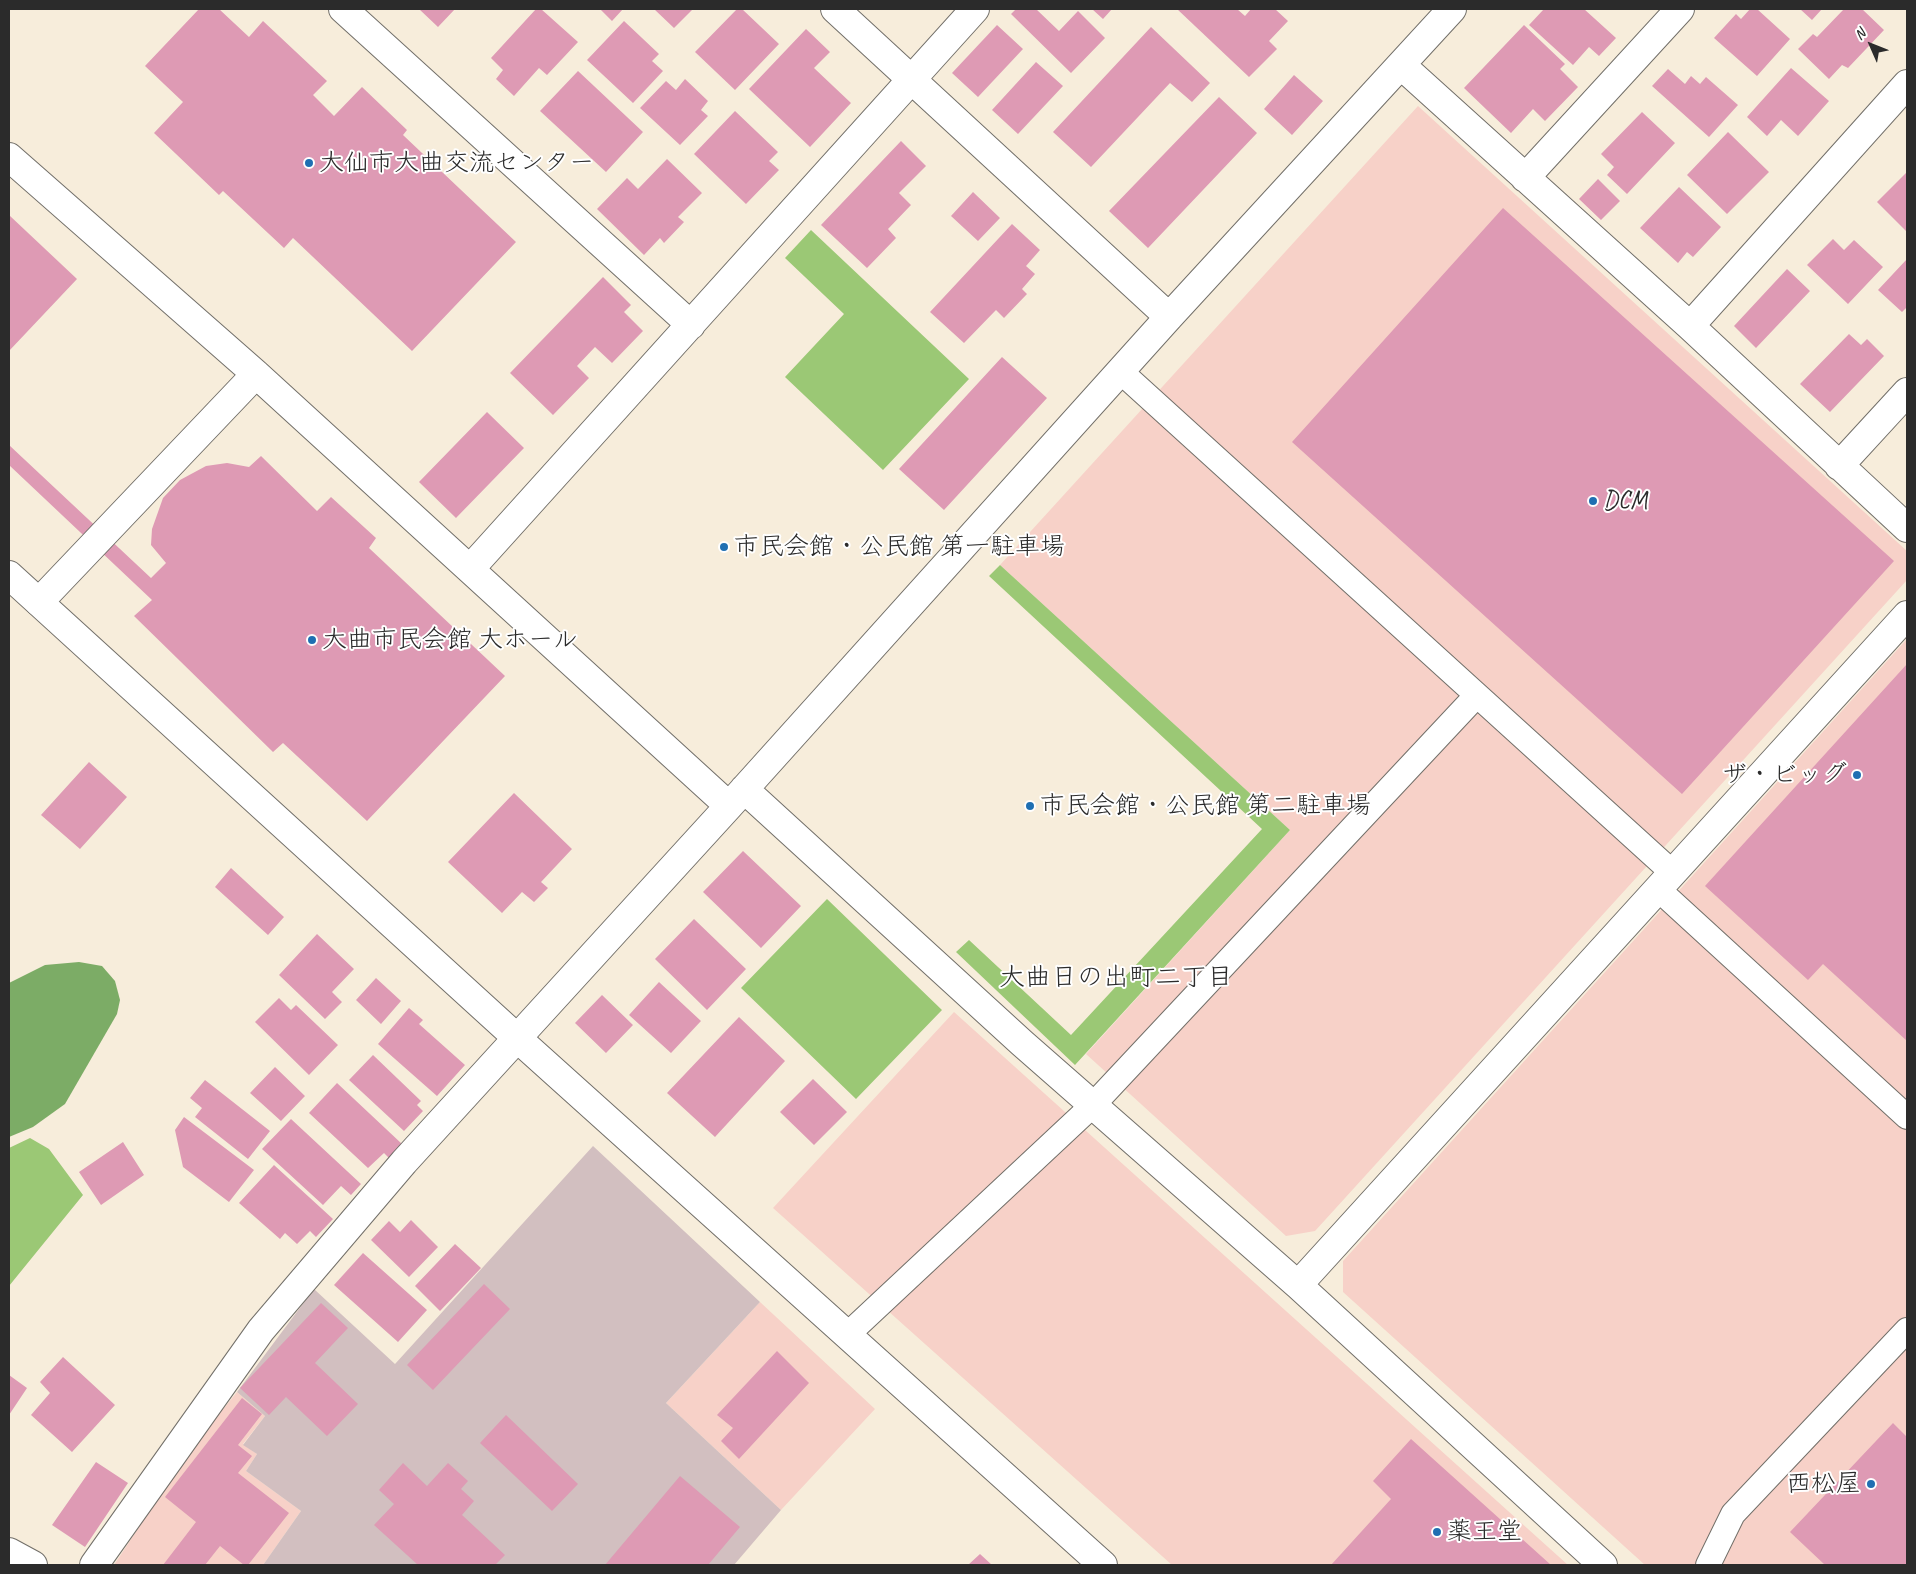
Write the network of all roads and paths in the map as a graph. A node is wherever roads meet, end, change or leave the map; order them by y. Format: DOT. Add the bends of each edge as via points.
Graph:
graph roads {
  1 [pos="343,9"];
  2 [pos="835,9"];
  3 [pos="976,9"];
  4 [pos="1452,9"];
  5 [pos="1680,9"];
  6 [pos="1401,65"];
  7 [pos="912,79"];
  8 [pos="1907,84"];
  9 [pos="9,157"];
  10 [pos="1524,178"];
  11 [pos="1169,317"];
  12 [pos="691,325"];
  13 [pos="1690,326"];
  14 [pos="1120,371"];
  15 [pos="256,374"];
  16 [pos="1907,392"];
  17 [pos="1839,466"];
  18 [pos="1907,528"];
  19 [pos="470,569"];
  20 [pos="9,574"];
  21 [pos="39,602"];
  22 [pos="1907,615"];
  23 [pos="1477,695"];
  24 [pos="736,797"];
  25 [pos="1665,881"];
  26 [pos="517,1038"];
  27 [pos="1093,1105"];
  28 [pos="1907,1117"];
  29 [pos="1298,1285"];
  30 [pos="1907,1330"];
  31 [pos="847,1335"];
  32 [pos="9,1552"];
  33 [pos="33,1565"];
  34 [pos="94,1565"];
  35 [pos="1104,1565"];
  36 [pos="1603,1565"];
  37 [pos="1708,1565"];
  1 -- 12 [label="street"];
  2 -- 7 [label="street"];
  3 -- 7 [label="street"];
  4 -- 6 [label="street"];
  5 -- 10 [label="street"];
  6 -- 10 [label="street"];
  6 -- 11 [label="street"];
  7 -- 11 [label="street"];
  7 -- 12 [label="street"];
  8 -- 13 [label="street"];
  9 -- 15 [label="street"];
  10 -- 13 [label="street"];
  11 -- 14 [label="street"];
  12 -- 19 [label="street"];
  13 -- 17 [label="street"];
  14 -- 23 [label="lane"];
  14 -- 24 [label="street"];
  15 -- 19 [label="street"];
  15 -- 21 [label="street"];
  16 -- 17 [label="street"];
  17 -- 18 [label="street"];
  19 -- 24 [label="street"];
  20 -- 21 [label="street"];
  21 -- 26 [label="street"];
  22 -- 25 [label="street"];
  23 -- 25 [label="lane"];
  23 -- 27 [label="lane"];
  24 -- 26 [label="street"];
  24 -- 27 [label="street"];
  25 -- 28 [label="lane"];
  25 -- 29 [label="street"];
  26 -- 31 [label="street"];
  26 -- 34 [label="street" via="404,1162 261,1330"];
  27 -- 29 [label="street"];
  27 -- 31 [label="lane"];
  29 -- 36 [label="street"];
  30 -- 37 [label="lane" via="1733,1514"];
  31 -- 35 [label="street"];
  32 -- 33 [label="street"];
}
